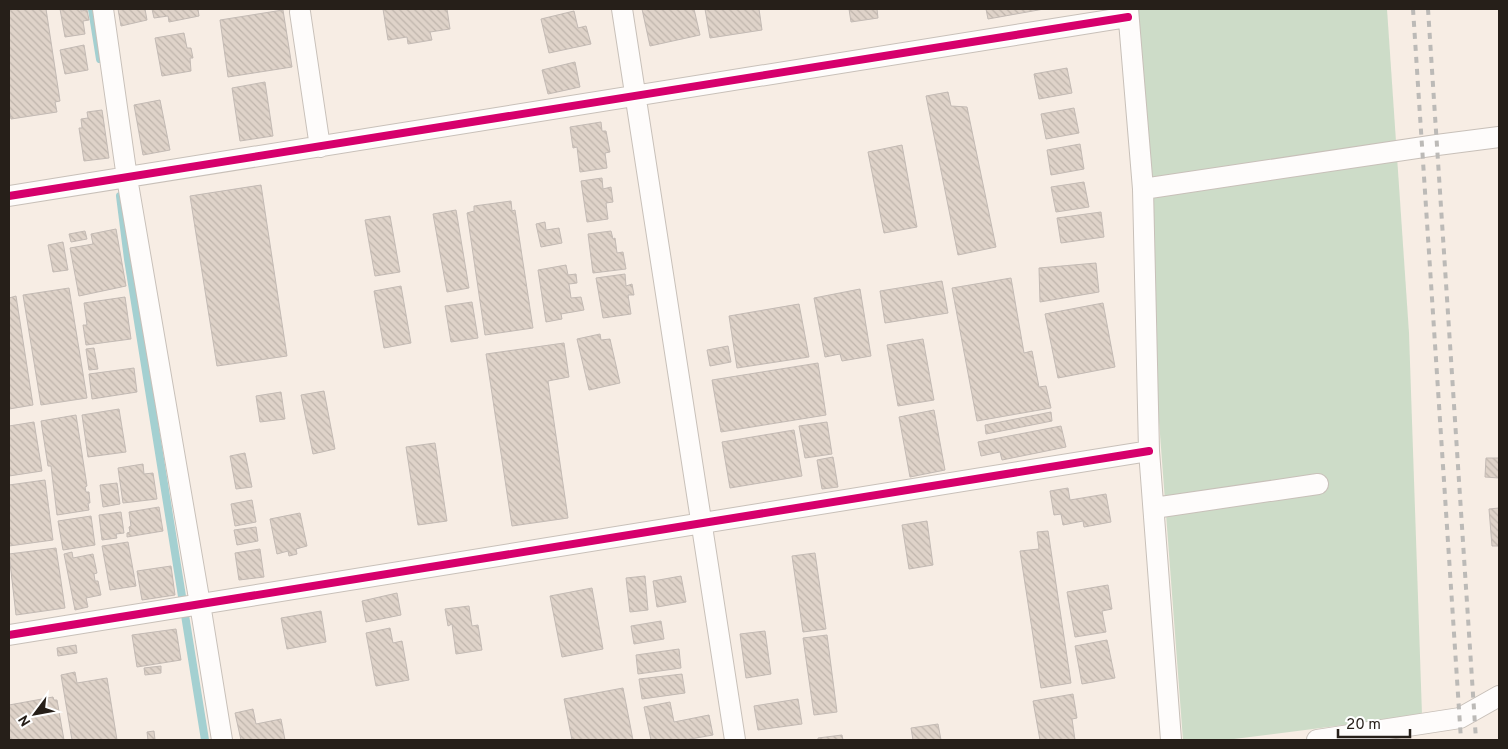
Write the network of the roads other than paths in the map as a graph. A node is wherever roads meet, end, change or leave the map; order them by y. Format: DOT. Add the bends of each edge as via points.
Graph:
graph roads {
  1 [pos="103,9"];
  2 [pos="622,9"];
  3 [pos="300,12"];
  4 [pos="1128,13"];
  5 [pos="636,96"];
  6 [pos="1499,137"];
  7 [pos="320,147"];
  8 [pos="127,178"];
  9 [pos="1143,189"];
  10 [pos="9,196"];
  11 [pos="1149,451"];
  12 [pos="1318,484"];
  13 [pos="1154,508"];
  14 [pos="702,523"];
  15 [pos="200,604"];
  16 [pos="9,635"];
  17 [pos="1499,696"];
  18 [pos="222,740"];
  19 [pos="735,740"];
  20 [pos="1171,740"];
  21 [pos="1317,740"];
  1 -- 8 [label="street"];
  2 -- 5 [label="street"];
  3 -- 7 [label="street"];
  4 -- 5 [label="street"];
  4 -- 9 [label="street"];
  5 -- 7 [label="street"];
  5 -- 14 [label="street"];
  6 -- 9 [label="street"];
  7 -- 8 [label="street"];
  8 -- 10 [label="street"];
  8 -- 15 [label="street"];
  9 -- 11 [label="street"];
  11 -- 13 [label="street"];
  11 -- 14 [label="street"];
  12 -- 13 [label="street"];
  13 -- 20 [label="street"];
  14 -- 15 [label="street"];
  14 -- 19 [label="street"];
  15 -- 16 [label="street"];
  15 -- 18 [label="street"];
  17 -- 21 [label="street" via="1460,718"];
}
